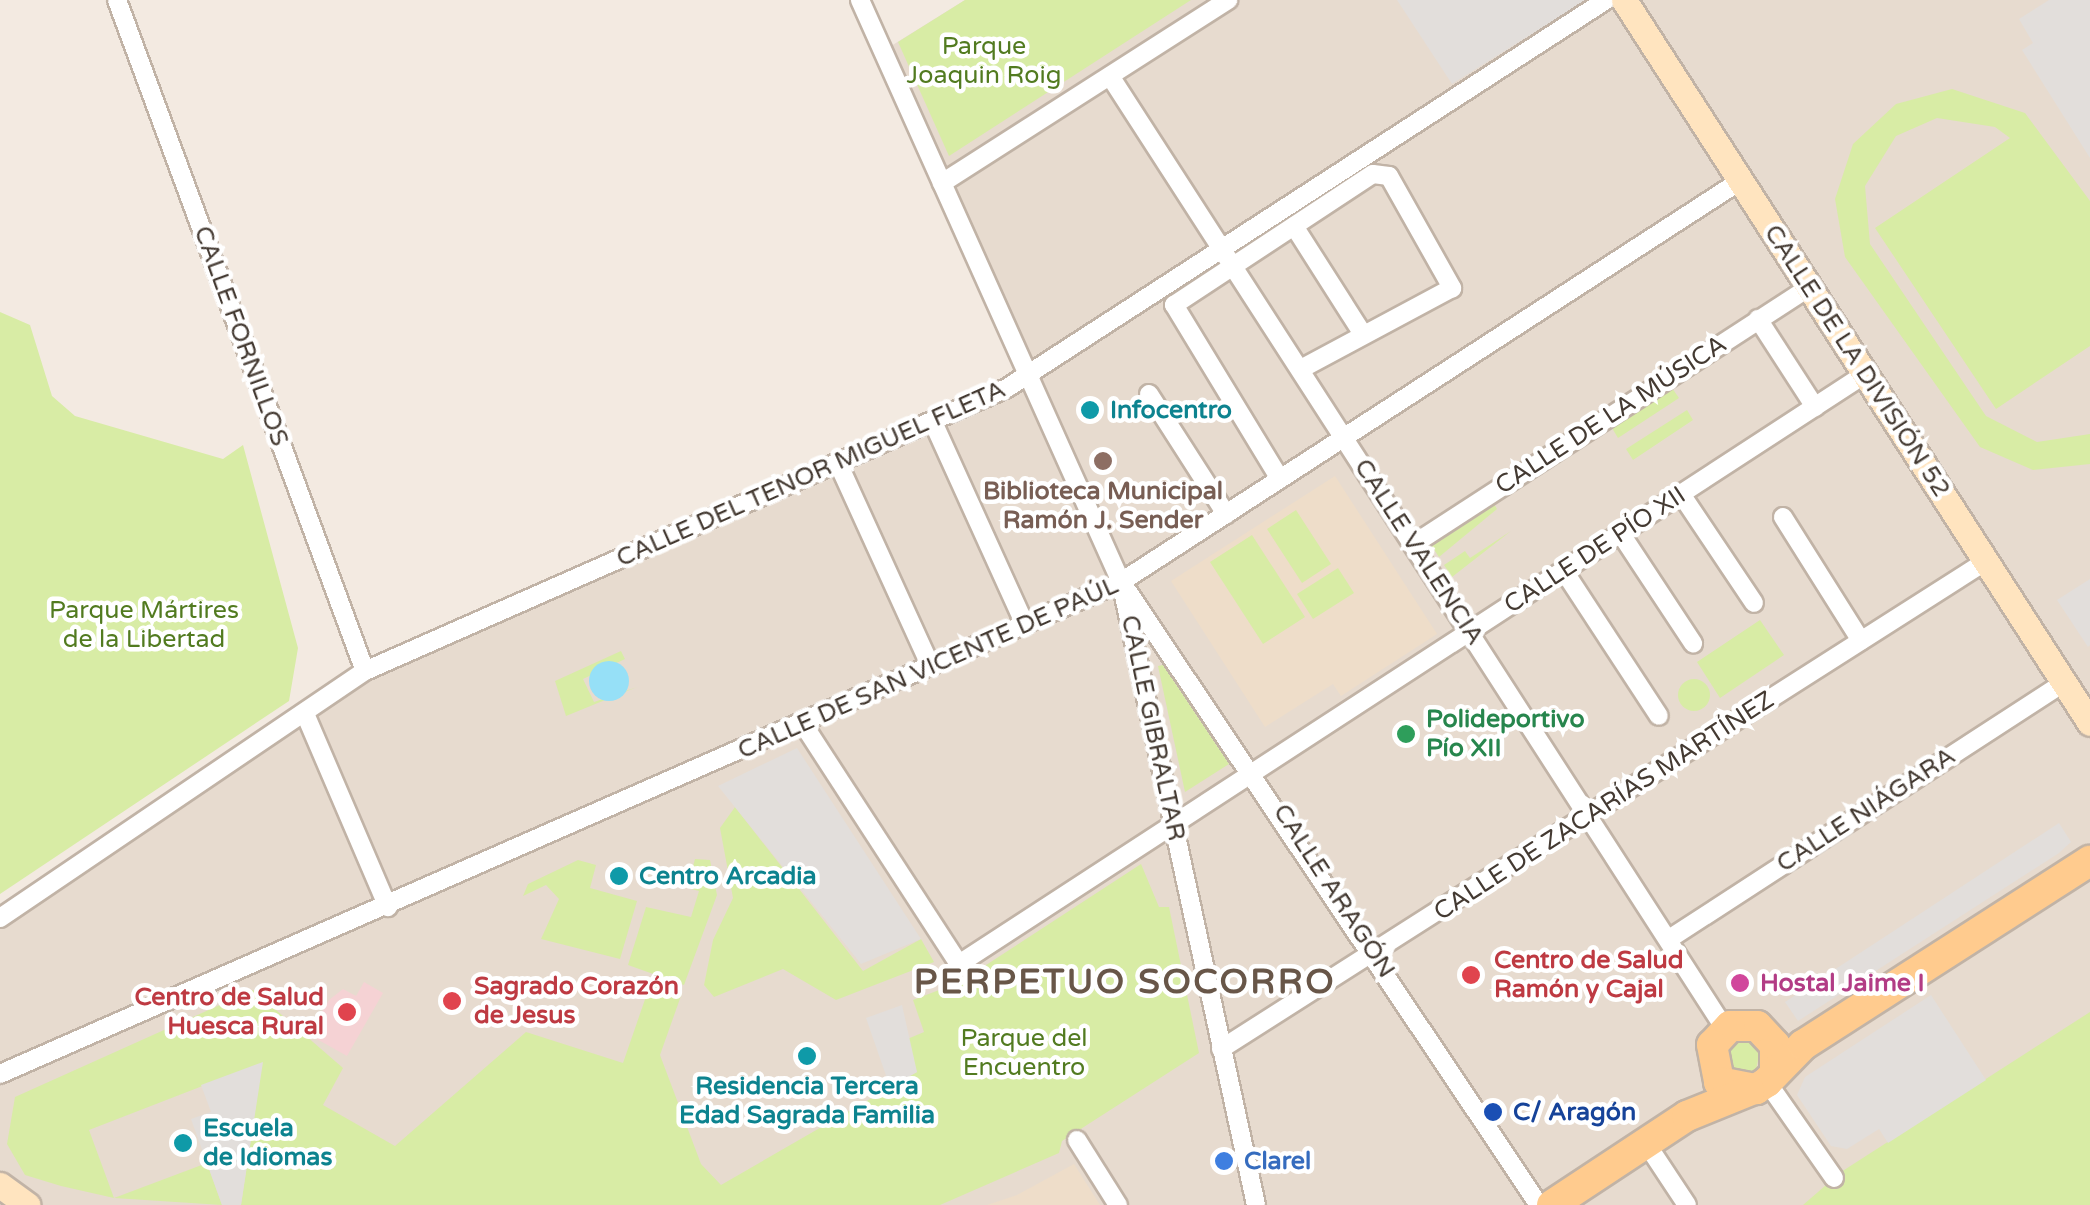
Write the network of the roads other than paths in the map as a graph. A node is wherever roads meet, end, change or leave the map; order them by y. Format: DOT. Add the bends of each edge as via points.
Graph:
graph roads {
  1 [pos="117,0"];
  2 [pos="860,0"];
  3 [pos="1228,0"];
  4 [pos="1606,0"];
  5 [pos="1624,0"];
  6 [pos="1110,76"];
  7 [pos="1740,181"];
  8 [pos="942,184"];
  9 [pos="1294,226"];
  10 [pos="1229,256"];
  11 [pos="1809,287"];
  12 [pos="1758,320"];
  13 [pos="1361,331"];
  14 [pos="1301,369"];
  15 [pos="1865,374"];
  16 [pos="1028,375"];
  17 [pos="1150,394"];
  18 [pos="1815,407"];
  19 [pos="933,422"];
  20 [pos="1346,438"];
  21 [pos="838,463"];
  22 [pos="1280,479"];
  23 [pos="1682,494"];
  24 [pos="1226,514"];
  25 [pos="1783,517"];
  26 [pos="1621,534"];
  27 [pos="1414,544"];
  28 [pos="1986,561"];
  29 [pos="1564,571"];
  30 [pos="1121,582"];
  31 [pos="1754,603"];
  32 [pos="1025,626"];
  33 [pos="1470,632"];
  34 [pos="1862,641"];
  35 [pos="1169,643"];
  36 [pos="1693,644"];
  37 [pos="1139,663"];
  38 [pos="931,668"];
  39 [pos="365,671"];
  40 [pos="2064,682"];
  41 [pos="306,716"];
  42 [pos="1659,716"];
  43 [pos="2090,723"];
  44 [pos="803,724"];
  45 [pos="1256,773"];
  46 [pos="1591,816"];
  47 [pos="1175,826"];
  48 [pos="2090,835"];
  49 [pos="2090,861"];
  50 [pos="388,907"];
  51 [pos="0,918"];
  52 [pos="1668,938"];
  53 [pos="1374,953"];
  54 [pos="1725,1029"];
  55 [pos="1762,1030"];
  56 [pos="1221,1049"];
  57 [pos="59,1051"];
  58 [pos="1712,1071"];
  59 [pos="0,1074"];
  60 [pos="1764,1082"];
  61 [pos="0,1087"];
  62 [pos="1687,1116"];
  63 [pos="1077,1140"];
  64 [pos="1646,1143"];
  65 [pos="1834,1178"];
  66 [pos="1118,1205"];
  67 [pos="1256,1205"];
  68 [pos="1539,1205"];
  69 [pos="1552,1205"];
  70 [pos="1687,1205"];
  1 -- 39 [label="street, CALLE FORNILLOS"];
  2 -- 8 [label="street, CALLE GIBRALTAR"];
  3 -- 6 [label="street"];
  4 -- 10 [label="street, CALLE DEL TENOR MIGUEL FLETA"];
  5 -- 7 [label="main road, CALLE DE LA DIVISIÓN 52"];
  6 -- 8 [label="street"];
  6 -- 10 [label="street, CALLE VALENCIA"];
  7 -- 11 [label="main road, CALLE DE LA DIVISIÓN 52"];
  7 -- 20 [label="street, CALLE DE SAN VICENTE DE PAÚL"];
  8 -- 16 [label="street, CALLE GIBRALTAR"];
  9 -- 10 [label="street"];
  9 -- 13 [label="street"];
  9 -- 13 [label="street" via="1374,174 1389,176 1454,278 1394,326"];
  10 -- 14 [label="street, CALLE VALENCIA"];
  10 -- 16 [label="street, CALLE DEL TENOR MIGUEL FLETA"];
  10 -- 22 [label="street" via="1174,309"];
  11 -- 12 [label="street, CALLE DE LA MÚSICA"];
  11 -- 15 [label="main road, CALLE DE LA DIVISIÓN 52"];
  12 -- 18 [label="street"];
  12 -- 27 [label="street, CALLE DE LA MÚSICA"];
  13 -- 14 [label="street"];
  14 -- 20 [label="street, CALLE VALENCIA"];
  15 -- 18 [label="street, CALLE DE PÍO XII"];
  15 -- 28 [label="main road, CALLE DE LA DIVISIÓN 52"];
  16 -- 19 [label="street, CALLE DEL TENOR MIGUEL FLETA"];
  16 -- 30 [label="street, CALLE GIBRALTAR"];
  17 -- 24 [label="street"];
  18 -- 23 [label="street, CALLE DE PÍO XII"];
  19 -- 21 [label="street, CALLE DEL TENOR MIGUEL FLETA"];
  19 -- 32 [label="street"];
  20 -- 22 [label="street, CALLE DE SAN VICENTE DE PAÚL"];
  20 -- 27 [label="street, CALLE VALENCIA"];
  21 -- 38 [label="street"];
  21 -- 39 [label="street, CALLE DEL TENOR MIGUEL FLETA"];
  22 -- 24 [label="street, CALLE DE SAN VICENTE DE PAÚL"];
  23 -- 26 [label="street, CALLE DE PÍO XII"];
  23 -- 31 [label="street"];
  24 -- 30 [label="street, CALLE DE SAN VICENTE DE PAÚL"];
  25 -- 34 [label="street"];
  26 -- 29 [label="street, CALLE DE PÍO XII"];
  26 -- 36 [label="street"];
  27 -- 33 [label="street, CALLE VALENCIA"];
  28 -- 34 [label="street, CALLE DE ZACARÍAS MARTÍNEZ"];
  28 -- 40 [label="main road, CALLE DE LA DIVISIÓN 52"];
  29 -- 33 [label="street, CALLE DE PÍO XII"];
  29 -- 42 [label="street"];
  30 -- 32 [label="street, CALLE DE SAN VICENTE DE PAÚL"];
  30 -- 35 [label="street, CALLE ARAGÓN"];
  30 -- 37 [label="street, CALLE GIBRALTAR"];
  32 -- 38 [label="street, CALLE DE SAN VICENTE DE PAÚL"];
  33 -- 45 [label="street, CALLE DE PÍO XII"];
  33 -- 46 [label="street, CALLE VALENCIA"];
  34 -- 46 [label="street, CALLE DE ZACARÍAS MARTÍNEZ"];
  35 -- 37 [label="street" via="1147,643"];
  35 -- 45 [label="street, CALLE ARAGÓN"];
  37 -- 47 [label="street, CALLE GIBRALTAR"];
  38 -- 44 [label="street, CALLE DE SAN VICENTE DE PAÚL"];
  39 -- 41 [label="street, CALLE DEL TENOR MIGUEL FLETA"];
  40 -- 43 [label="main road, CALLE DE LA DIVISIÓN 52"];
  40 -- 52 [label="street, CALLE NIÁGARA"];
  41 -- 50 [label="street"];
  41 -- 51 [label="street, CALLE DEL TENOR MIGUEL FLETA"];
  44 -- 47 [label="street, CALLE DE PÍO XII" via="959,964"];
  44 -- 50 [label="street, CALLE DE SAN VICENTE DE PAÚL"];
  45 -- 47 [label="street, CALLE DE PÍO XII"];
  45 -- 53 [label="street, CALLE ARAGÓN"];
  46 -- 52 [label="street, CALLE VALENCIA"];
  46 -- 53 [label="street, CALLE DE ZACARÍAS MARTÍNEZ"];
  47 -- 56 [label="street, CALLE GIBRALTAR"];
  48 -- 55 [label="main road" via="1808,1025"];
  49 -- 60 [label="main road"];
  50 -- 57 [label="street, CALLE DE SAN VICENTE DE PAÚL"];
  52 -- 54 [label="street, CALLE VALENCIA"];
  53 -- 56 [label="street, CALLE DE ZACARÍAS MARTÍNEZ"];
  53 -- 68 [label="street, CALLE ARAGÓN"];
  54 -- 55 [label="main road"];
  54 -- 58 [label="main road" via="1712,1045"];
  55 -- 60 [label="main road" via="1777,1052"];
  56 -- 67 [label="street, CALLE GIBRALTAR"];
  57 -- 59 [label="street, CALLE DE SAN VICENTE DE PAÚL"];
  57 -- 61 [label="street, CALLE DE SAN VICENTE DE PAÚL"];
  58 -- 60 [label="main road" via="1724,1086"];
  58 -- 62 [label="main road"];
  60 -- 62 [label="main road"];
  60 -- 65 [label="street"];
  62 -- 64 [label="main road"];
  63 -- 66 [label="street"];
  64 -- 69 [label="main road"];
  64 -- 70 [label="street"];
}
